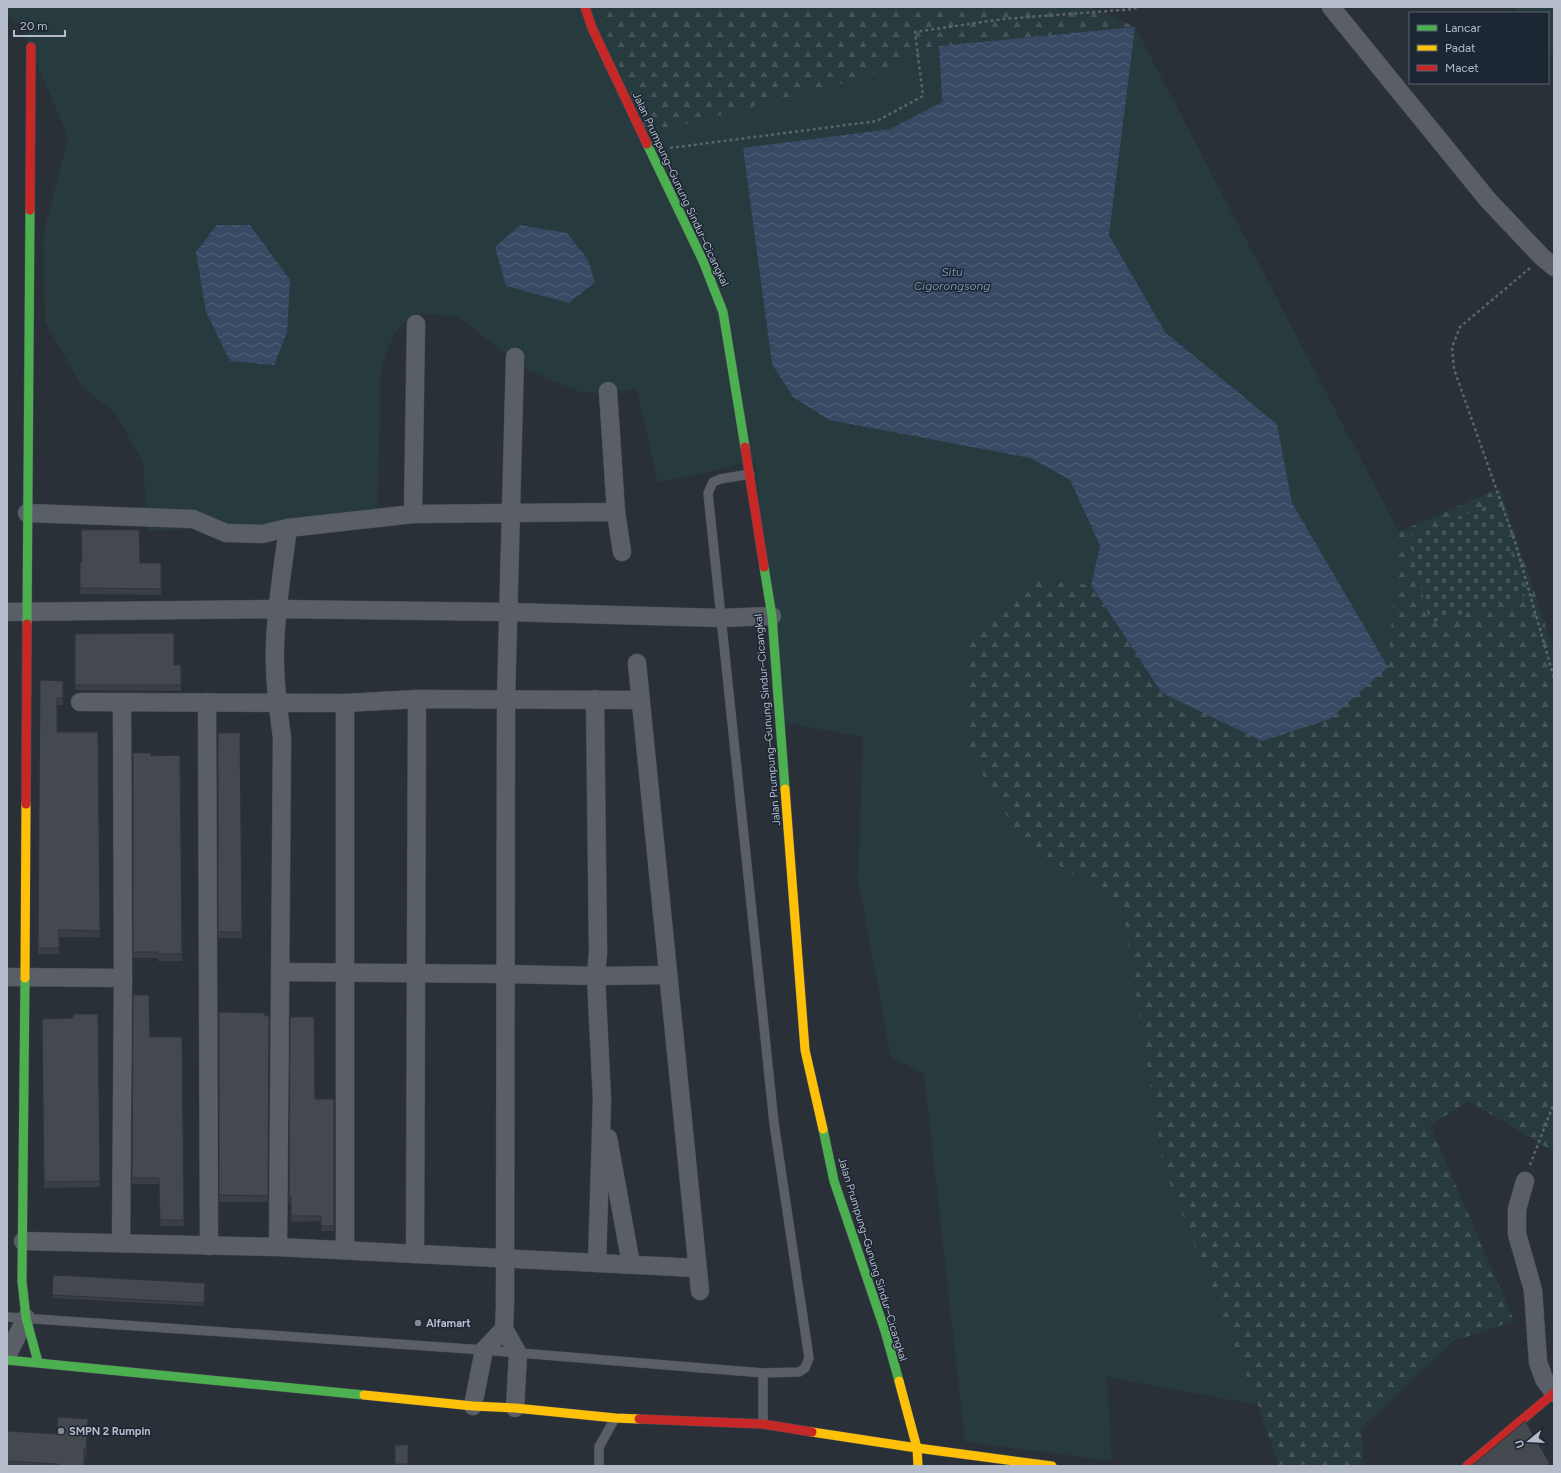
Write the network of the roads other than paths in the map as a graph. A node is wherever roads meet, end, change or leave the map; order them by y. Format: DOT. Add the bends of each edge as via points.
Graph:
graph roads {
  1 [pos="585,7"];
  2 [pos="1331,7"];
  3 [pos="31,47"];
  4 [pos="1548,262"];
  5 [pos="416,324"];
  6 [pos="515,357"];
  7 [pos="608,392"];
  8 [pos="750,474"];
  9 [pos="616,512"];
  10 [pos="27,513"];
  11 [pos="413,514"];
  12 [pos="512,514"];
  13 [pos="288,528"];
  14 [pos="622,552"];
  15 [pos="277,609"];
  16 [pos="7,612"];
  17 [pos="27,612"];
  18 [pos="508,612"];
  19 [pos="772,616"];
  20 [pos="721,618"];
  21 [pos="637,663"];
  22 [pos="417,699"];
  23 [pos="506,699"];
  24 [pos="595,699"];
  25 [pos="641,700"];
  26 [pos="80,702"];
  27 [pos="207,702"];
  28 [pos="278,702"];
  29 [pos="122,703"];
  30 [pos="345,703"];
  31 [pos="280,972"];
  32 [pos="345,973"];
  33 [pos="416,973"];
  34 [pos="505,974"];
  35 [pos="668,975"];
  36 [pos="596,976"];
  37 [pos="7,977"];
  38 [pos="26,977"];
  39 [pos="123,978"];
  40 [pos="602,1100"];
  41 [pos="1525,1181"];
  42 [pos="24,1241"];
  43 [pos="121,1243"];
  44 [pos="209,1246"];
  45 [pos="278,1247"];
  46 [pos="345,1250"];
  47 [pos="415,1254"];
  48 [pos="504,1259"];
  49 [pos="597,1263"];
  50 [pos="631,1264"];
  51 [pos="697,1268"];
  52 [pos="700,1291"];
  53 [pos="7,1317"];
  54 [pos="26,1318"];
  55 [pos="504,1329"];
  56 [pos="484,1350"];
  57 [pos="518,1354"];
  58 [pos="7,1356"];
  59 [pos="7,1360"];
  60 [pos="38,1362"];
  61 [pos="763,1373"];
  62 [pos="1554,1393"];
  63 [pos="473,1406"];
  64 [pos="515,1408"];
  65 [pos="615,1418"];
  66 [pos="763,1424"];
  67 [pos="916,1448"];
  68 [pos="599,1466"];
  69 [pos="918,1466"];
  70 [pos="1052,1466"];
  71 [pos="1467,1466"];
  1 -- 8 [label="main road, Jalan Prumpung–Gunung Sindur–Cicangkal" via="592,28 703,261 723,312"];
  2 -- 4 [label="street" via="1488,200"];
  3 -- 10 [label="main road"];
  5 -- 11 [label="street"];
  6 -- 12 [label="street"];
  7 -- 9 [label="street"];
  8 -- 19 [label="main road, Jalan Prumpung–Gunung Sindur–Cicangkal"];
  8 -- 20 [label="lane" via="713,482 708,493"];
  9 -- 12 [label="street"];
  9 -- 14 [label="street"];
  10 -- 13 [label="street" via="193,519 226,533 262,534"];
  10 -- 17 [label="main road"];
  11 -- 12 [label="street"];
  11 -- 13 [label="street"];
  12 -- 18 [label="street"];
  13 -- 15 [label="street"];
  15 -- 17 [label="street"];
  15 -- 18 [label="street"];
  15 -- 28 [label="street" via="275,647"];
  16 -- 17 [label="street"];
  17 -- 38 [label="main road"];
  18 -- 20 [label="street"];
  18 -- 23 [label="street"];
  19 -- 20 [label="street"];
  19 -- 67 [label="main road, Jalan Prumpung–Gunung Sindur–Cicangkal" via="805,1050 834,1181 885,1331"];
  20 -- 61 [label="lane" via="774,1123 809,1358 805,1368 799,1372"];
  21 -- 25 [label="street"];
  22 -- 23 [label="street"];
  22 -- 30 [label="street"];
  22 -- 33 [label="street"];
  23 -- 24 [label="street"];
  23 -- 34 [label="street"];
  24 -- 25 [label="street"];
  24 -- 36 [label="street" via="598,952"];
  25 -- 35 [label="street"];
  26 -- 29 [label="street"];
  27 -- 28 [label="street"];
  27 -- 29 [label="street"];
  27 -- 44 [label="street"];
  28 -- 30 [label="street"];
  28 -- 31 [label="street" via="282,738"];
  29 -- 39 [label="street"];
  30 -- 32 [label="street"];
  31 -- 32 [label="street"];
  31 -- 45 [label="street"];
  32 -- 33 [label="street"];
  32 -- 46 [label="street"];
  33 -- 34 [label="street"];
  33 -- 47 [label="street"];
  34 -- 36 [label="street"];
  34 -- 48 [label="street"];
  35 -- 36 [label="street"];
  35 -- 51 [label="street"];
  36 -- 40 [label="street"];
  37 -- 38 [label="street"];
  38 -- 39 [label="street"];
  38 -- 42 [label="main road"];
  39 -- 43 [label="street"];
  40 -- 49 [label="street"];
  40 -- 50 [label="street"];
  41 -- 62 [label="street" via="1516,1209 1517,1234 1533,1290 1538,1362 1544,1379"];
  42 -- 43 [label="street"];
  42 -- 54 [label="main road" via="22,1281"];
  43 -- 44 [label="street"];
  44 -- 45 [label="street"];
  45 -- 46 [label="street"];
  46 -- 47 [label="street"];
  47 -- 48 [label="street"];
  48 -- 49 [label="street"];
  48 -- 55 [label="street"];
  49 -- 50 [label="street"];
  50 -- 51 [label="street"];
  51 -- 52 [label="street"];
  53 -- 54 [label="lane"];
  54 -- 56 [label="lane"];
  54 -- 58 [label="street"];
  54 -- 60 [label="main road"];
  55 -- 56 [label="street"];
  55 -- 57 [label="street"];
  56 -- 57 [label="lane"];
  56 -- 63 [label="street"];
  57 -- 61 [label="lane"];
  57 -- 64 [label="street"];
  59 -- 60 [label="main road"];
  60 -- 63 [label="main road"];
  61 -- 66 [label="lane"];
  62 -- 71 [label="main road"];
  63 -- 64 [label="main road"];
  64 -- 65 [label="main road"];
  65 -- 66 [label="main road"];
  65 -- 68 [label="lane" via="600,1448"];
  66 -- 67 [label="main road"];
  67 -- 69 [label="main road, Jalan Prumpung–Gunung Sindur–Cicangkal"];
  67 -- 70 [label="main road"];
}
